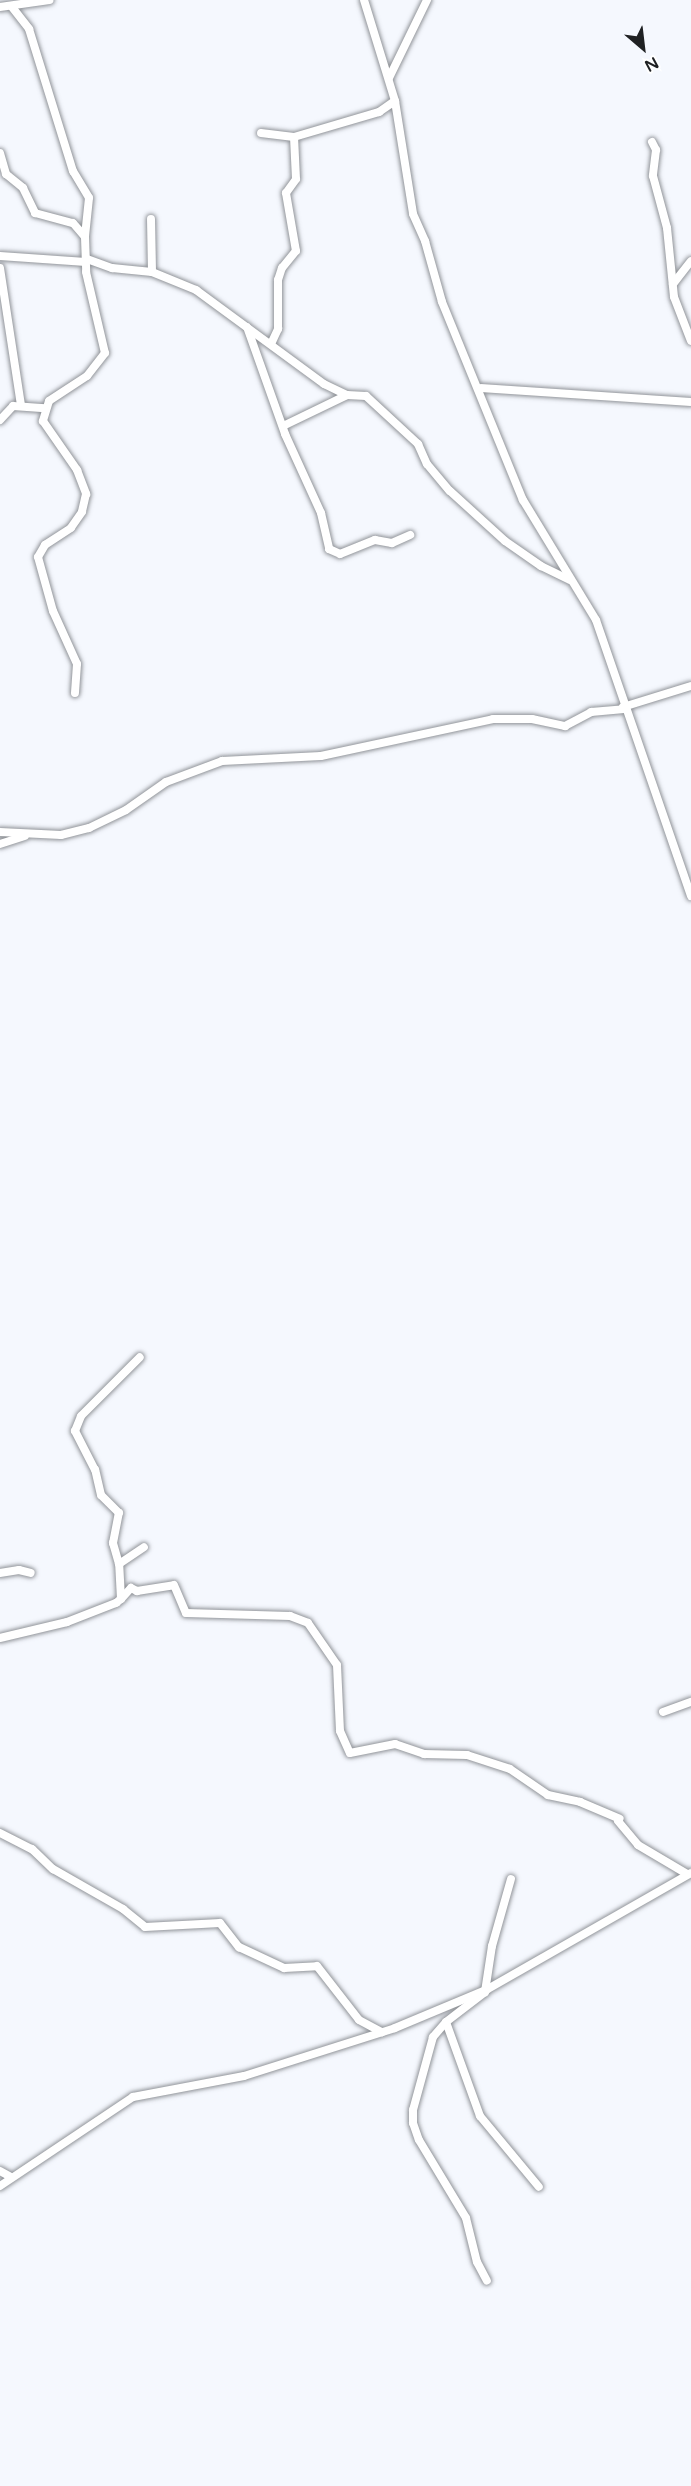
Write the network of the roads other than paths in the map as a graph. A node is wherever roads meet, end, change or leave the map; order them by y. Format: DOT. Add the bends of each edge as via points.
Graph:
graph roads {
  1 [pos="50,0"];
  2 [pos="364,0"];
  3 [pos="427,0"];
  4 [pos="0,7"];
  5 [pos="12,7"];
  6 [pos="388,78"];
  7 [pos="395,101"];
  8 [pos="261,132"];
  9 [pos="294,137"];
  10 [pos="652,142"];
  11 [pos="0,153"];
  12 [pos="151,219"];
  13 [pos="85,237"];
  14 [pos="0,256"];
  15 [pos="87,261"];
  16 [pos="691,261"];
  17 [pos="0,268"];
  18 [pos="152,272"];
  19 [pos="673,284"];
  20 [pos="247,327"];
  21 [pos="691,341"];
  22 [pos="271,344"];
  23 [pos="481,388"];
  24 [pos="346,395"];
  25 [pos="691,402"];
  26 [pos="21,405"];
  27 [pos="45,408"];
  28 [pos="0,420"];
  29 [pos="283,426"];
  30 [pos="410,535"];
  31 [pos="571,580"];
  32 [pos="691,686"];
  33 [pos="75,693"];
  34 [pos="624,708"];
  35 [pos="0,832"];
  36 [pos="25,836"];
  37 [pos="0,844"];
  38 [pos="691,896"];
  39 [pos="140,1357"];
  40 [pos="144,1547"];
  41 [pos="119,1564"];
  42 [pos="0,1573"];
  43 [pos="31,1573"];
  44 [pos="121,1599"];
  45 [pos="0,1638"];
  46 [pos="691,1702"];
  47 [pos="663,1712"];
  48 [pos="0,1833"];
  49 [pos="689,1874"];
  50 [pos="511,1879"];
  51 [pos="486,1990"];
  52 [pos="446,2022"];
  53 [pos="382,2032"];
  54 [pos="0,2171"];
  55 [pos="11,2177"];
  56 [pos="0,2186"];
  57 [pos="539,2187"];
  58 [pos="487,2281"];
  1 -- 5 [label="street"];
  2 -- 6 [label="street"];
  3 -- 6 [label="street"];
  4 -- 5 [label="street"];
  5 -- 13 [label="street" via="29,29 73,171 89,198"];
  6 -- 7 [label="street"];
  7 -- 9 [label="street" via="379,112"];
  7 -- 23 [label="street" via="413,214 451,327"];
  8 -- 9 [label="street"];
  9 -- 22 [label="street" via="296,179 286,194 296,251 278,280 278,329"];
  10 -- 19 [label="street" via="656,150 653,176 667,228"];
  11 -- 13 [label="street" via="6,174 23,188 35,213 73,223"];
  12 -- 18 [label="street"];
  13 -- 15 [label="street"];
  14 -- 15 [label="street"];
  15 -- 18 [label="street"];
  15 -- 27 [label="street" via="105,356 87,376 55,396"];
  16 -- 19 [label="street"];
  17 -- 26 [label="street"];
  18 -- 20 [label="street" via="196,290"];
  19 -- 21 [label="street" via="675,305"];
  20 -- 22 [label="street"];
  20 -- 29 [label="street"];
  22 -- 24 [label="street" via="324,384"];
  23 -- 25 [label="street"];
  23 -- 31 [label="street" via="523,500"];
  24 -- 29 [label="street"];
  24 -- 31 [label="street" via="371,399 418,444 427,464 450,491 505,541 540,566"];
  26 -- 27 [label="street"];
  26 -- 28 [label="street" via="11,406"];
  27 -- 33 [label="street" via="45,426 77,471 86,494 82,512 71,528 45,545 38,557 53,611 77,664"];
  29 -- 30 [label="street" via="321,513 331,552 340,554 375,540 392,543"];
  31 -- 34 [label="street" via="596,620"];
  32 -- 34 [label="street"];
  34 -- 36 [label="street" via="591,712 565,726 532,718 493,720 321,756 222,761 166,782 126,810 89,828 61,836"];
  34 -- 38 [label="street"];
  35 -- 36 [label="street"];
  36 -- 37 [label="street"];
  39 -- 41 [label="street" via="81,1416 75,1431 95,1470 101,1496 119,1513 121,1521 113,1532"];
  40 -- 41 [label="street"];
  41 -- 44 [label="street"];
  42 -- 43 [label="street"];
  44 -- 45 [label="street" via="67,1622"];
  44 -- 49 [label="street" via="131,1588 137,1591 174,1585 186,1613 290,1616 308,1623 337,1665 340,1731 350,1753 394,1744 424,1754 467,1755 510,1769 548,1795 580,1802 619,1820 638,1845"];
  46 -- 47 [label="street"];
  48 -- 53 [label="street" via="32,1849 53,1869 123,1909 145,1928 220,1923 239,1947 284,1968 317,1966 359,2020"];
  49 -- 51 [label="street"];
  50 -- 51 [label="street" via="492,1946"];
  51 -- 52 [label="street"];
  51 -- 53 [label="street"];
  52 -- 57 [label="street" via="480,2116"];
  52 -- 58 [label="street" via="433,2037 412,2110 413,2123 419,2140 466,2218 477,2262"];
  53 -- 55 [label="street" via="244,2076 133,2097"];
  54 -- 55 [label="street"];
  55 -- 56 [label="street"];
}
